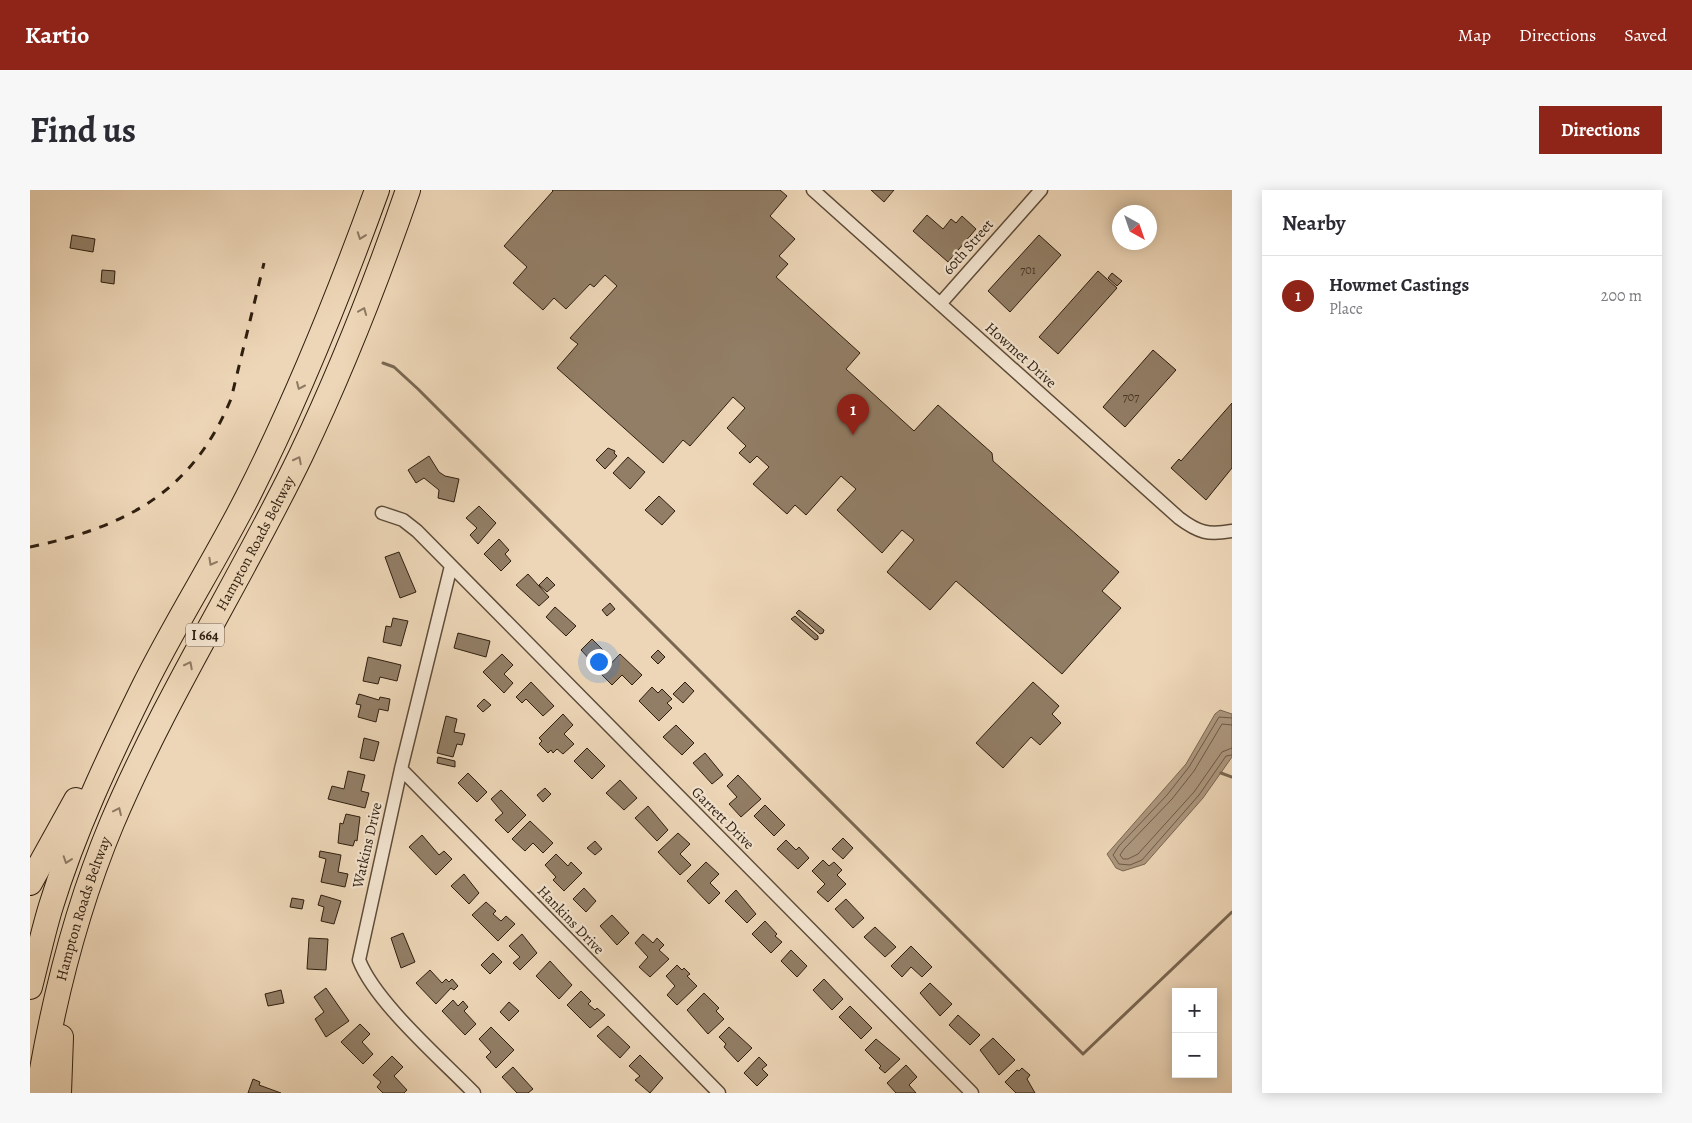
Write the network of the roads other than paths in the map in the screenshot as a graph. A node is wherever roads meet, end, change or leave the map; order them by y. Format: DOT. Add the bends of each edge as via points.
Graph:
graph roads {
  1 [pos="378,190"];
  2 [pos="408,190"];
  3 [pos="813,190"];
  4 [pos="1041,190"];
  5 [pos="940,304"];
  6 [pos="382,513"];
  7 [pos="1232,531"];
  8 [pos="452,566"];
  9 [pos="144,687"];
  10 [pos="401,769"];
  11 [pos="30,883"];
  12 [pos="77,921"];
  13 [pos="30,986"];
  14 [pos="38,1093"];
  15 [pos="59,1093"];
  16 [pos="474,1093"];
  17 [pos="719,1093"];
  18 [pos="972,1093"];
  1 -- 9 [label="highway, Hampton Roads Beltway / I 664, one-way" via="324,332 274,443"];
  12 -- 2 [label="highway, Hampton Roads Beltway / I 664, one-way" via="112,822 152,736 311,432 364,310"];
  3 -- 5 [label="street, Howmet Drive"];
  4 -- 5 [label="street, 60th Street"];
  5 -- 7 [label="street, Howmet Drive" via="1179,518 1212,535"];
  6 -- 8 [label="street, Garrett Drive" via="410,525"];
  8 -- 10 [label="street, Watkins Drive"];
  8 -- 18 [label="street, Garrett Drive"];
  9 -- 11 [label="highway"];
  9 -- 13 [label="highway, Hampton Roads Beltway / I 664, one-way" via="71,848 51,906"];
  10 -- 16 [label="street, Watkins Drive" via="359,960 366,977"];
  10 -- 17 [label="street, Hankins Drive"];
  12 -- 14 [label="highway, Hampton Roads Beltway / I 664" via="60,981"];
  12 -- 15 [label="highway" via="59,1056"];
}
